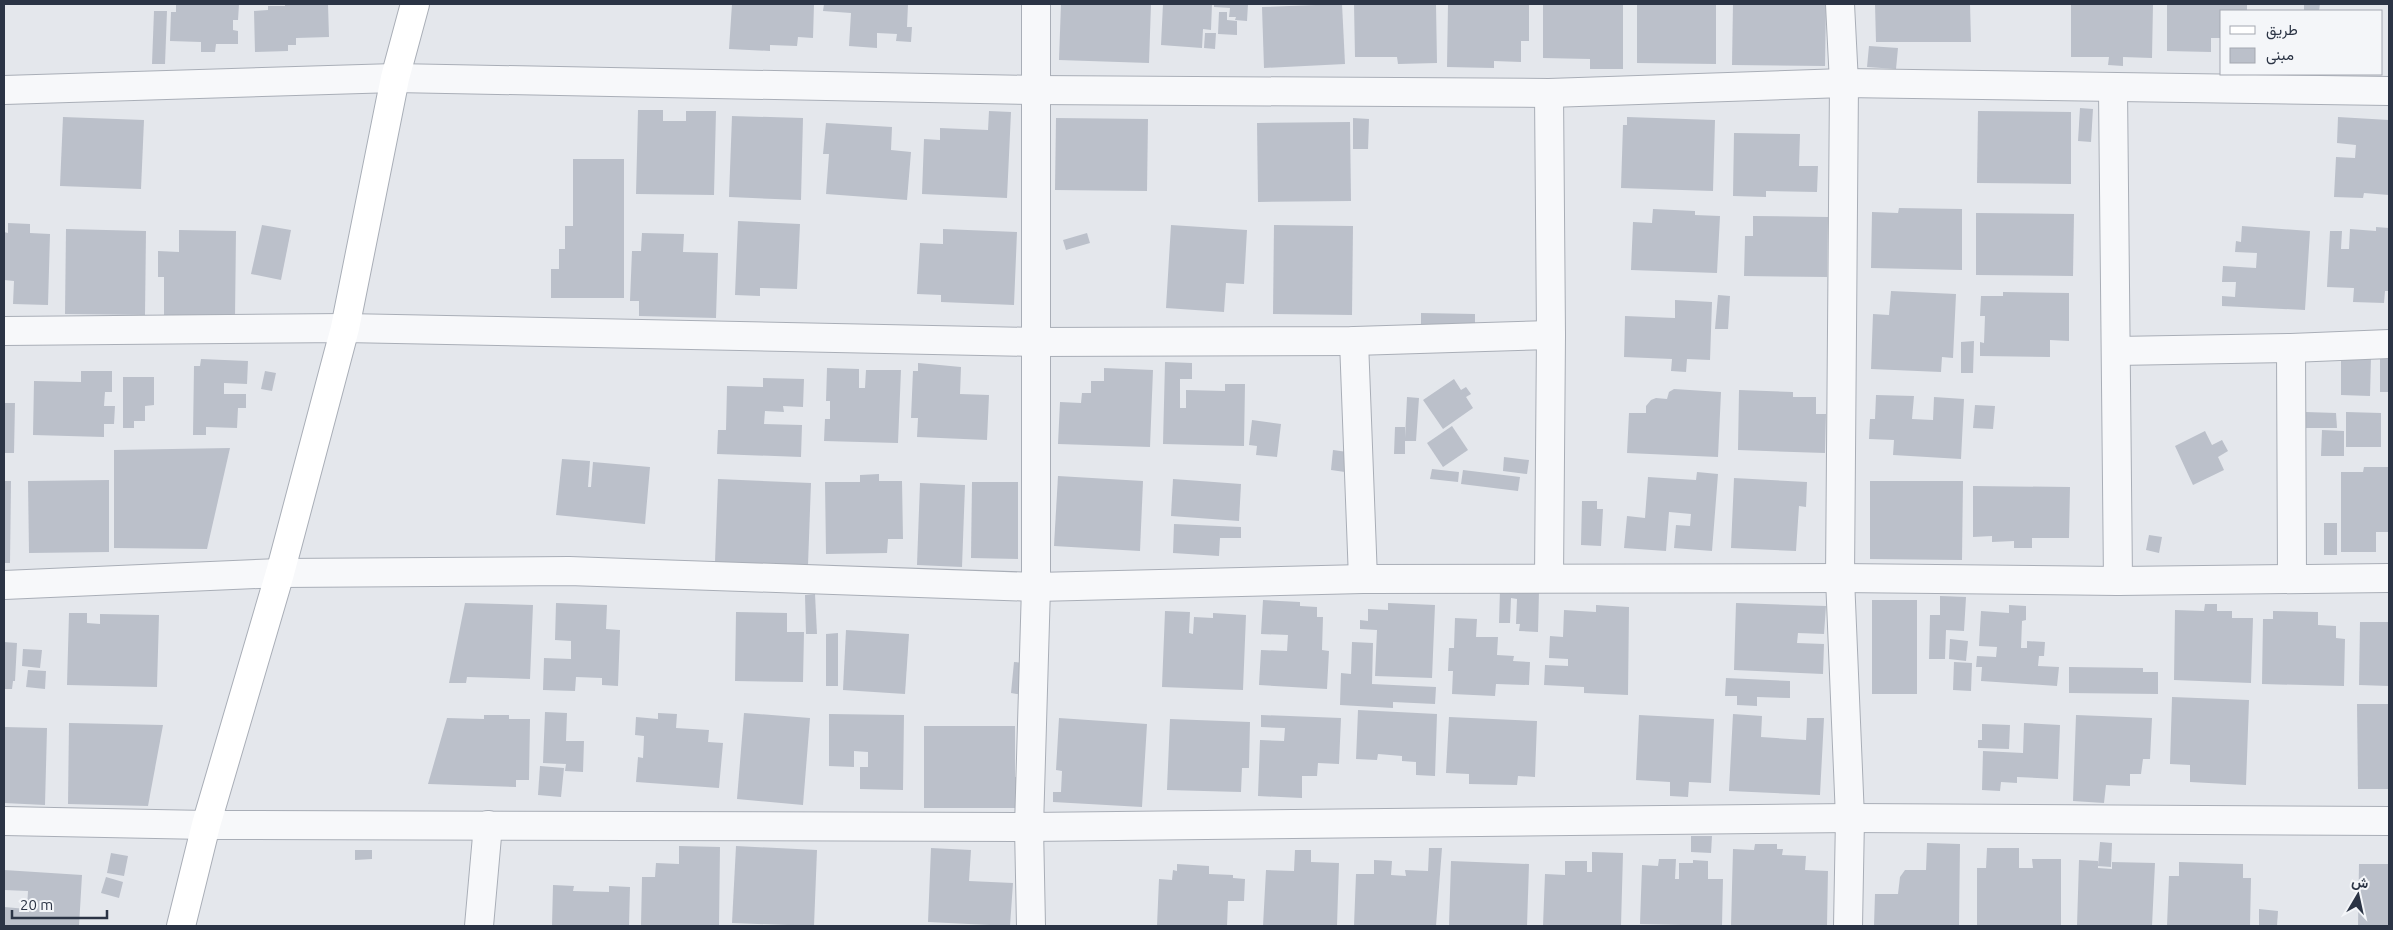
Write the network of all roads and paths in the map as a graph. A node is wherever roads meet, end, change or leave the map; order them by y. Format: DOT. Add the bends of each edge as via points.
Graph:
graph roads {
  1 [pos="416,4"];
  2 [pos="1036,4"];
  3 [pos="1840,4"];
  4 [pos="395,78"];
  5 [pos="1844,83"];
  6 [pos="2113,89"];
  7 [pos="4,90"];
  8 [pos="1036,90"];
  9 [pos="2389,92"];
  10 [pos="1549,93"];
  11 [pos="345,328"];
  12 [pos="4,331"];
  13 [pos="1551,335"];
  14 [pos="1354,341"];
  15 [pos="1035,342"];
  16 [pos="2389,344"];
  17 [pos="2291,348"];
  18 [pos="2116,351"];
  19 [pos="280,572"];
  20 [pos="1549,578"];
  21 [pos="1840,578"];
  22 [pos="2292,578"];
  23 [pos="2389,578"];
  24 [pos="1363,579"];
  25 [pos="2118,581"];
  26 [pos="4,585"];
  27 [pos="1036,587"];
  28 [pos="1850,818"];
  29 [pos="4,821"];
  30 [pos="2389,821"];
  31 [pos="206,825"];
  32 [pos="488,825"];
  33 [pos="1029,826"];
  34 [pos="180,926"];
  35 [pos="479,926"];
  36 [pos="1031,926"];
  37 [pos="1848,926"];
  1 -- 4 [label="street"];
  2 -- 8 [label="street"];
  3 -- 5 [label="street"];
  4 -- 7 [label="street"];
  4 -- 8 [label="street"];
  4 -- 11 [label="street"];
  5 -- 6 [label="street"];
  5 -- 10 [label="street"];
  5 -- 21 [label="street"];
  6 -- 9 [label="street"];
  6 -- 18 [label="street"];
  8 -- 10 [label="street"];
  8 -- 15 [label="street"];
  10 -- 13 [label="street"];
  11 -- 12 [label="street"];
  11 -- 15 [label="street"];
  11 -- 19 [label="street"];
  13 -- 14 [label="street"];
  13 -- 20 [label="street"];
  14 -- 15 [label="street"];
  14 -- 24 [label="street"];
  15 -- 27 [label="street"];
  16 -- 17 [label="street"];
  17 -- 18 [label="street"];
  17 -- 22 [label="street"];
  18 -- 25 [label="street"];
  19 -- 26 [label="street"];
  19 -- 27 [label="street" via="569,571"];
  19 -- 31 [label="street"];
  20 -- 21 [label="street"];
  20 -- 24 [label="street"];
  21 -- 25 [label="street"];
  21 -- 28 [label="street"];
  22 -- 23 [label="street"];
  22 -- 25 [label="street"];
  24 -- 27 [label="street"];
  27 -- 33 [label="street"];
  28 -- 30 [label="street"];
  28 -- 33 [label="street"];
  28 -- 37 [label="street"];
  29 -- 31 [label="street"];
  31 -- 32 [label="street"];
  31 -- 34 [label="street"];
  32 -- 33 [label="street"];
  32 -- 35 [label="street"];
  33 -- 36 [label="street"];
}
